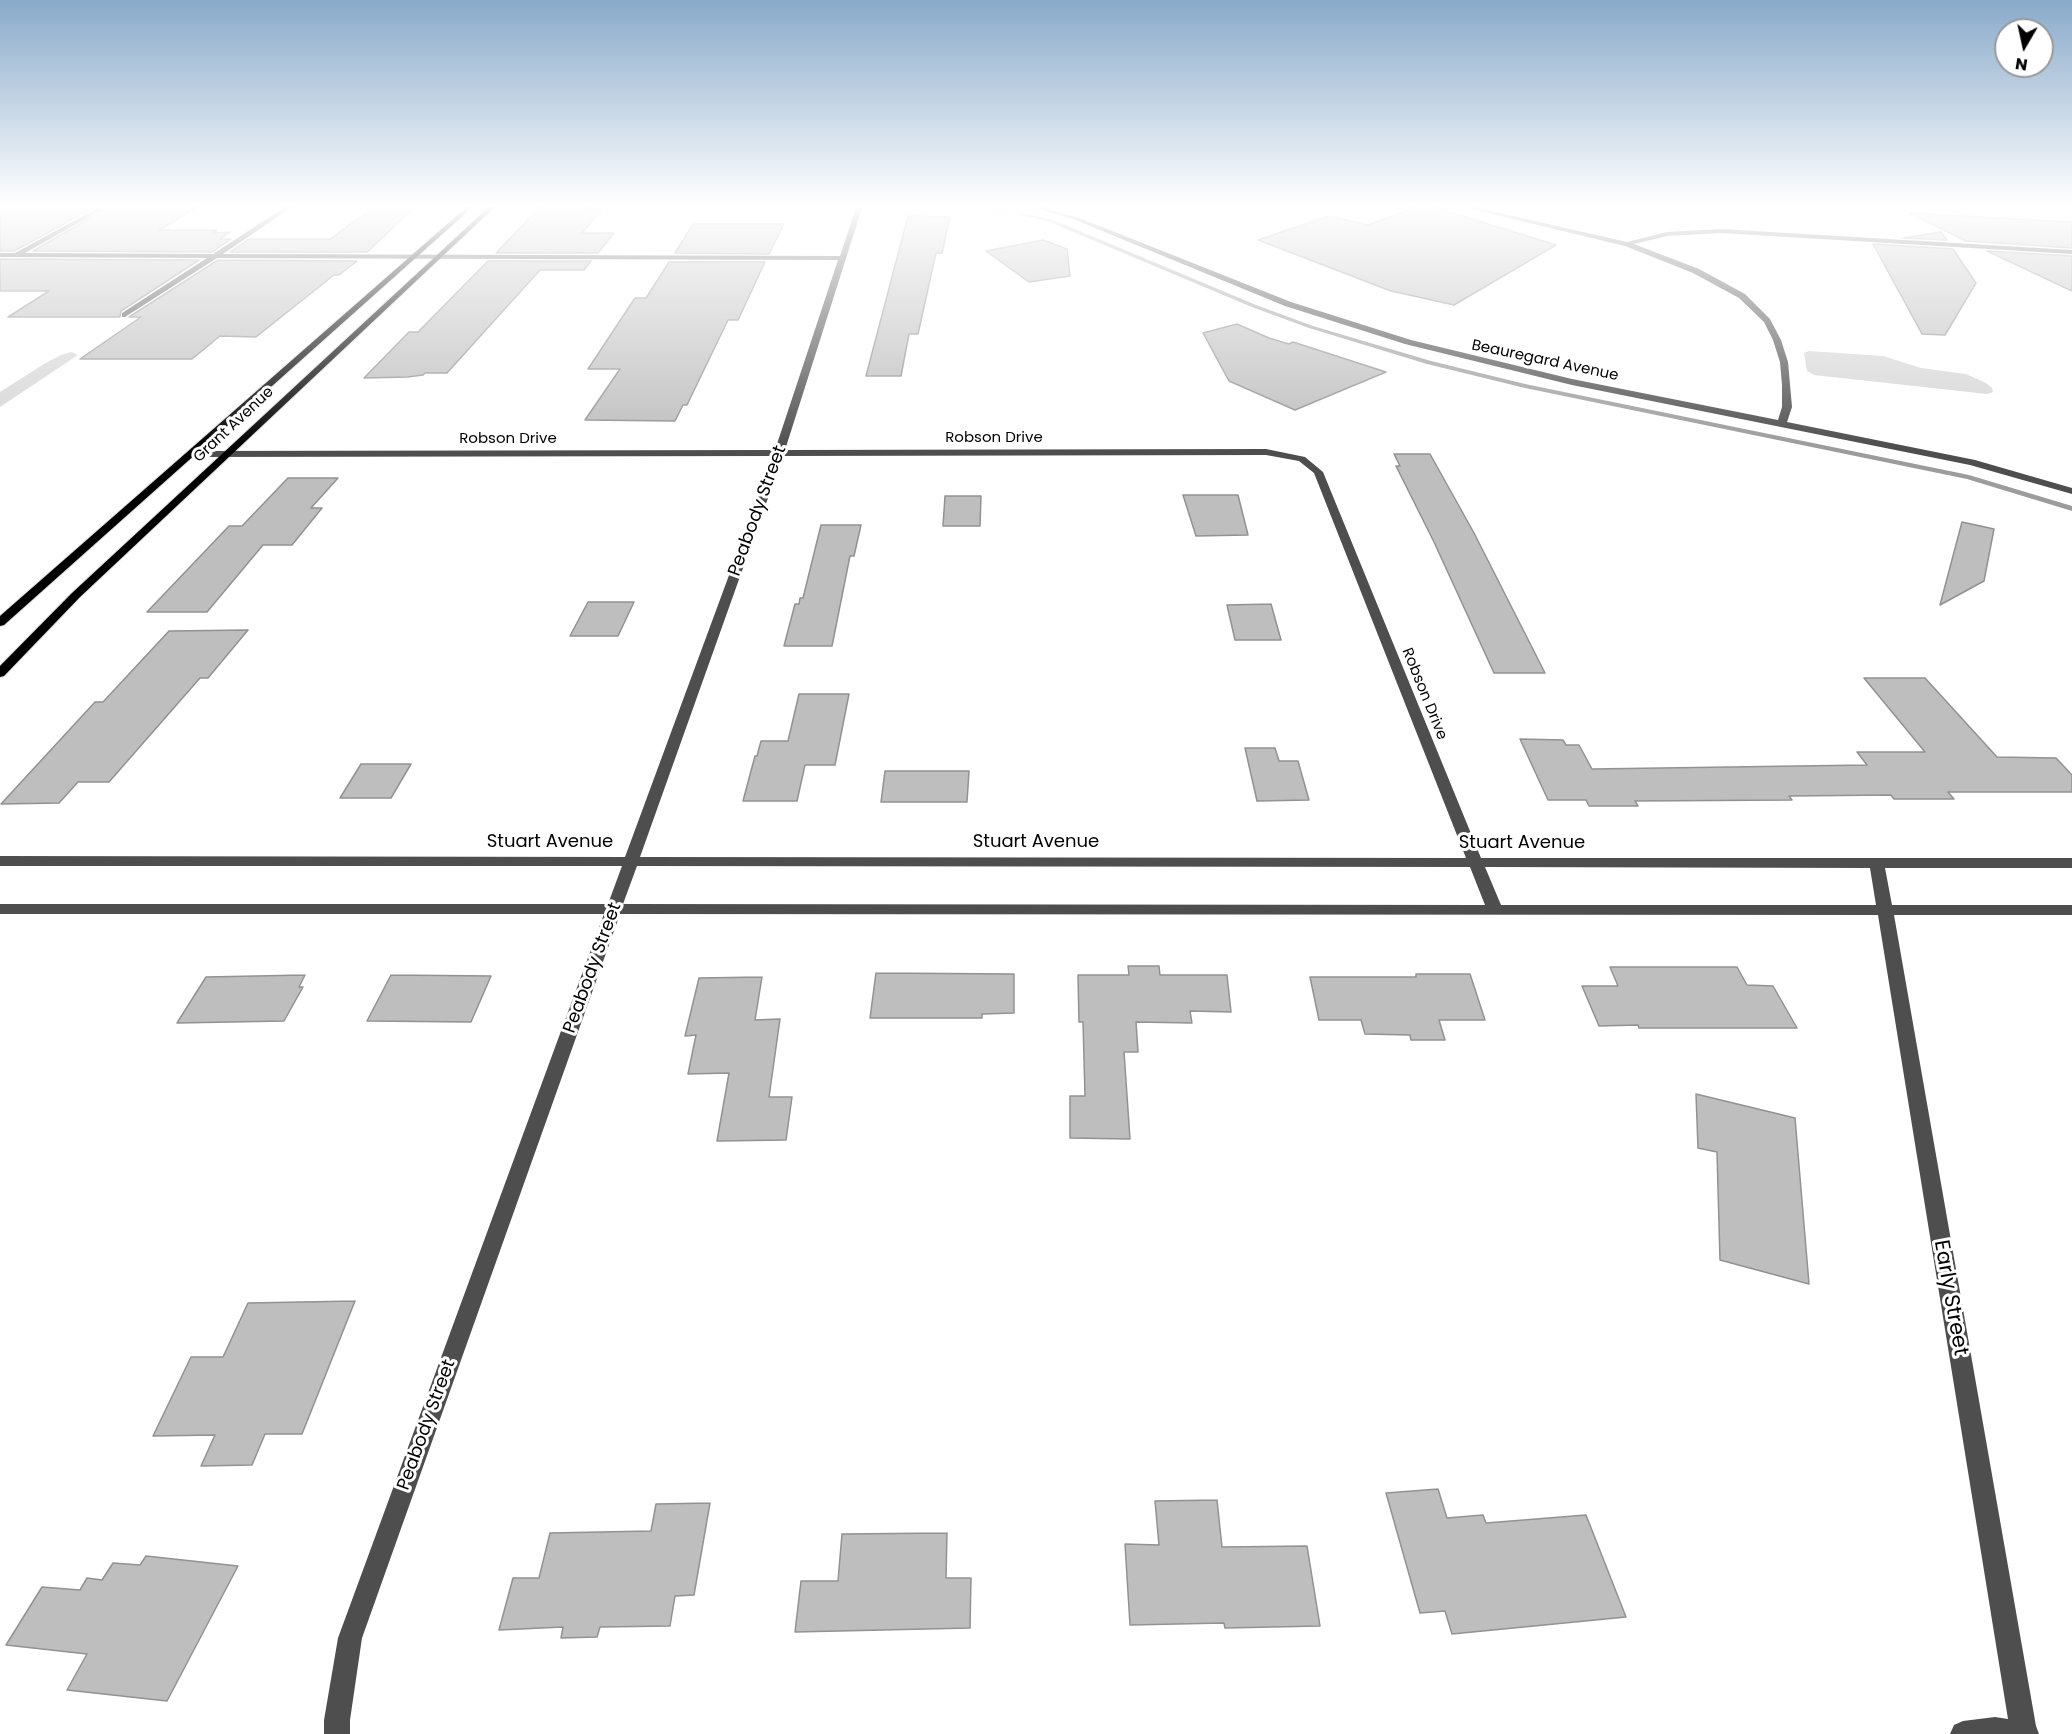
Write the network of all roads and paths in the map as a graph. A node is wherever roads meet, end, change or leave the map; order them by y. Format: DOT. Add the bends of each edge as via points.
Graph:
graph roads {
  1 [pos="168,286"];
  2 [pos="380,286"];
  3 [pos="408,286"];
  4 [pos="834,286"];
  5 [pos="1243,286"];
  6 [pos="1725,286"];
  7 [pos="125,315"];
  8 [pos="1782,424"];
  9 [pos="779,453"];
  10 [pos="191,454"];
  11 [pos="227,454"];
  12 [pos="2072,491"];
  13 [pos="0,622"];
  14 [pos="0,673"];
  15 [pos="0,861"];
  16 [pos="632,861"];
  17 [pos="1476,862"];
  18 [pos="1876,863"];
  19 [pos="2072,864"];
  20 [pos="0,909"];
  21 [pos="614,909"];
  22 [pos="1495,910"];
  23 [pos="1884,910"];
  24 [pos="2072,910"];
  25 [pos="337,1734"];
  26 [pos="1963,1734"];
  27 [pos="2024,1734"];
  1 -- 7 [label="street"];
  2 -- 10 [label="main road, Grant Avenue"];
  3 -- 11 [label="main road, Grant Avenue"];
  4 -- 9 [label="street, Peabody Street"];
  5 -- 8 [label="street, Beauregard Avenue" via="1408,342 1572,382"];
  6 -- 8 [label="street" via="1742,296 1767,321 1778,340 1784,362 1787,407"];
  8 -- 12 [label="street, Beauregard Avenue" via="1972,462"];
  9 -- 11 [label="street, Robson Drive"];
  9 -- 16 [label="street, Peabody Street"];
  9 -- 17 [label="street, Robson Drive" via="1266,452 1302,459 1318,472"];
  10 -- 11 [label="street, Robson Drive"];
  10 -- 13 [label="main road, Grant Avenue"];
  11 -- 14 [label="main road, Grant Avenue" via="76,595"];
  15 -- 16 [label="street, Stuart Avenue"];
  16 -- 17 [label="street, Stuart Avenue"];
  16 -- 21 [label="street, Peabody Street"];
  17 -- 18 [label="street, Stuart Avenue"];
  17 -- 22 [label="street, Robson Drive"];
  18 -- 19 [label="street, Stuart Avenue"];
  18 -- 23 [label="street, Early Street"];
  20 -- 21 [label="street"];
  21 -- 22 [label="street"];
  21 -- 25 [label="street, Peabody Street" via="350,1638"];
  22 -- 23 [label="street"];
  23 -- 24 [label="street"];
  23 -- 27 [label="street, Early Street"];
  26 -- 27 [label="street" via="1995,1730"];
}
